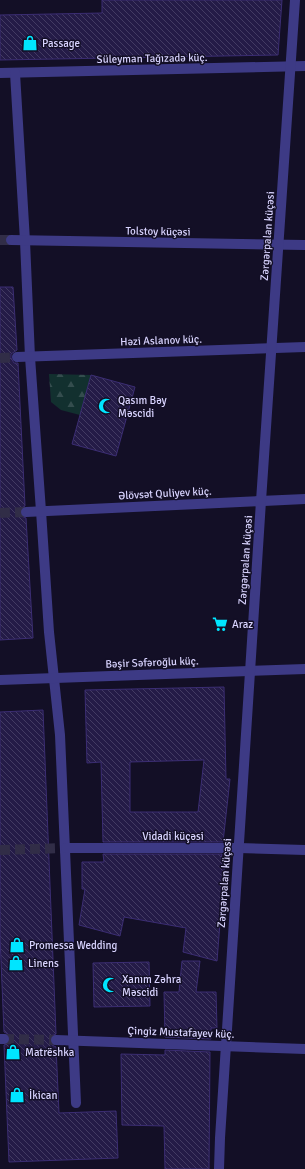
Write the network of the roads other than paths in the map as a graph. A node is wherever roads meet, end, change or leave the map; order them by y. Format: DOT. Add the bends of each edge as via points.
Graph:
graph roads {
  1 [pos="295,0"];
  2 [pos="305,66"];
  3 [pos="291,67"];
  4 [pos="0,73"];
  5 [pos="14,73"];
  6 [pos="11,240"];
  7 [pos="25,241"];
  8 [pos="278,244"];
  9 [pos="305,244"];
  10 [pos="305,347"];
  11 [pos="271,348"];
  12 [pos="17,357"];
  13 [pos="30,357"];
  14 [pos="305,499"];
  15 [pos="261,501"];
  16 [pos="41,511"];
  17 [pos="26,512"];
  18 [pos="305,669"];
  19 [pos="250,671"];
  20 [pos="54,677"];
  21 [pos="0,680"];
  22 [pos="66,848"];
  23 [pos="239,848"];
  24 [pos="305,850"];
  25 [pos="56,1040"];
  26 [pos="73,1040"];
  27 [pos="226,1046"];
  28 [pos="305,1049"];
  29 [pos="76,1103"];
  30 [pos="219,1169"];
  1 -- 3 [label="street, Zərgərpalan küçəsi"];
  2 -- 3 [label="street, Süleyman Tağızadə küç."];
  3 -- 5 [label="street, Süleyman Tağızadə küç."];
  3 -- 8 [label="street, Zərgərpalan küçəsi"];
  4 -- 5 [label="street, Süleyman Tağızadə küç."];
  5 -- 7 [label="street"];
  6 -- 7 [label="street, Tolstoy küçəsi"];
  7 -- 8 [label="street, Tolstoy küçəsi"];
  7 -- 13 [label="street"];
  8 -- 9 [label="street, Tolstoy küçəsi"];
  8 -- 11 [label="street, Zərgərpalan küçəsi"];
  10 -- 11 [label="street, Həzi Aslanov küç."];
  11 -- 13 [label="street, Həzi Aslanov küç."];
  11 -- 15 [label="street, Zərgərpalan küçəsi"];
  12 -- 13 [label="street, Həzi Aslanov küç."];
  13 -- 16 [label="street"];
  14 -- 15 [label="street, Əlövsət Quliyev küç."];
  15 -- 16 [label="street, Əlövsət Quliyev küç."];
  15 -- 19 [label="street, Zərgərpalan küçəsi"];
  16 -- 17 [label="street, Əlövsət Quliyev küç."];
  16 -- 20 [label="street"];
  18 -- 19 [label="street, Bəşir Səfəroğlu küç."];
  19 -- 20 [label="street, Bəşir Səfəroğlu küç."];
  19 -- 23 [label="street, Zərgərpalan küçəsi"];
  20 -- 21 [label="street, Bəşir Səfəroğlu küç."];
  20 -- 22 [label="street"];
  22 -- 23 [label="street, Vidadi küçəsi"];
  22 -- 26 [label="street"];
  23 -- 24 [label="street, Vidadi küçəsi"];
  23 -- 27 [label="street, Zərgərpalan küçəsi"];
  25 -- 26 [label="street, Çingiz Mustafayev küç."];
  26 -- 27 [label="street, Çingiz Mustafayev küç."];
  26 -- 29 [label="street"];
  27 -- 28 [label="street, Çingiz Mustafayev küç."];
  27 -- 30 [label="street, Zərgərpalan küçəsi"];
}
